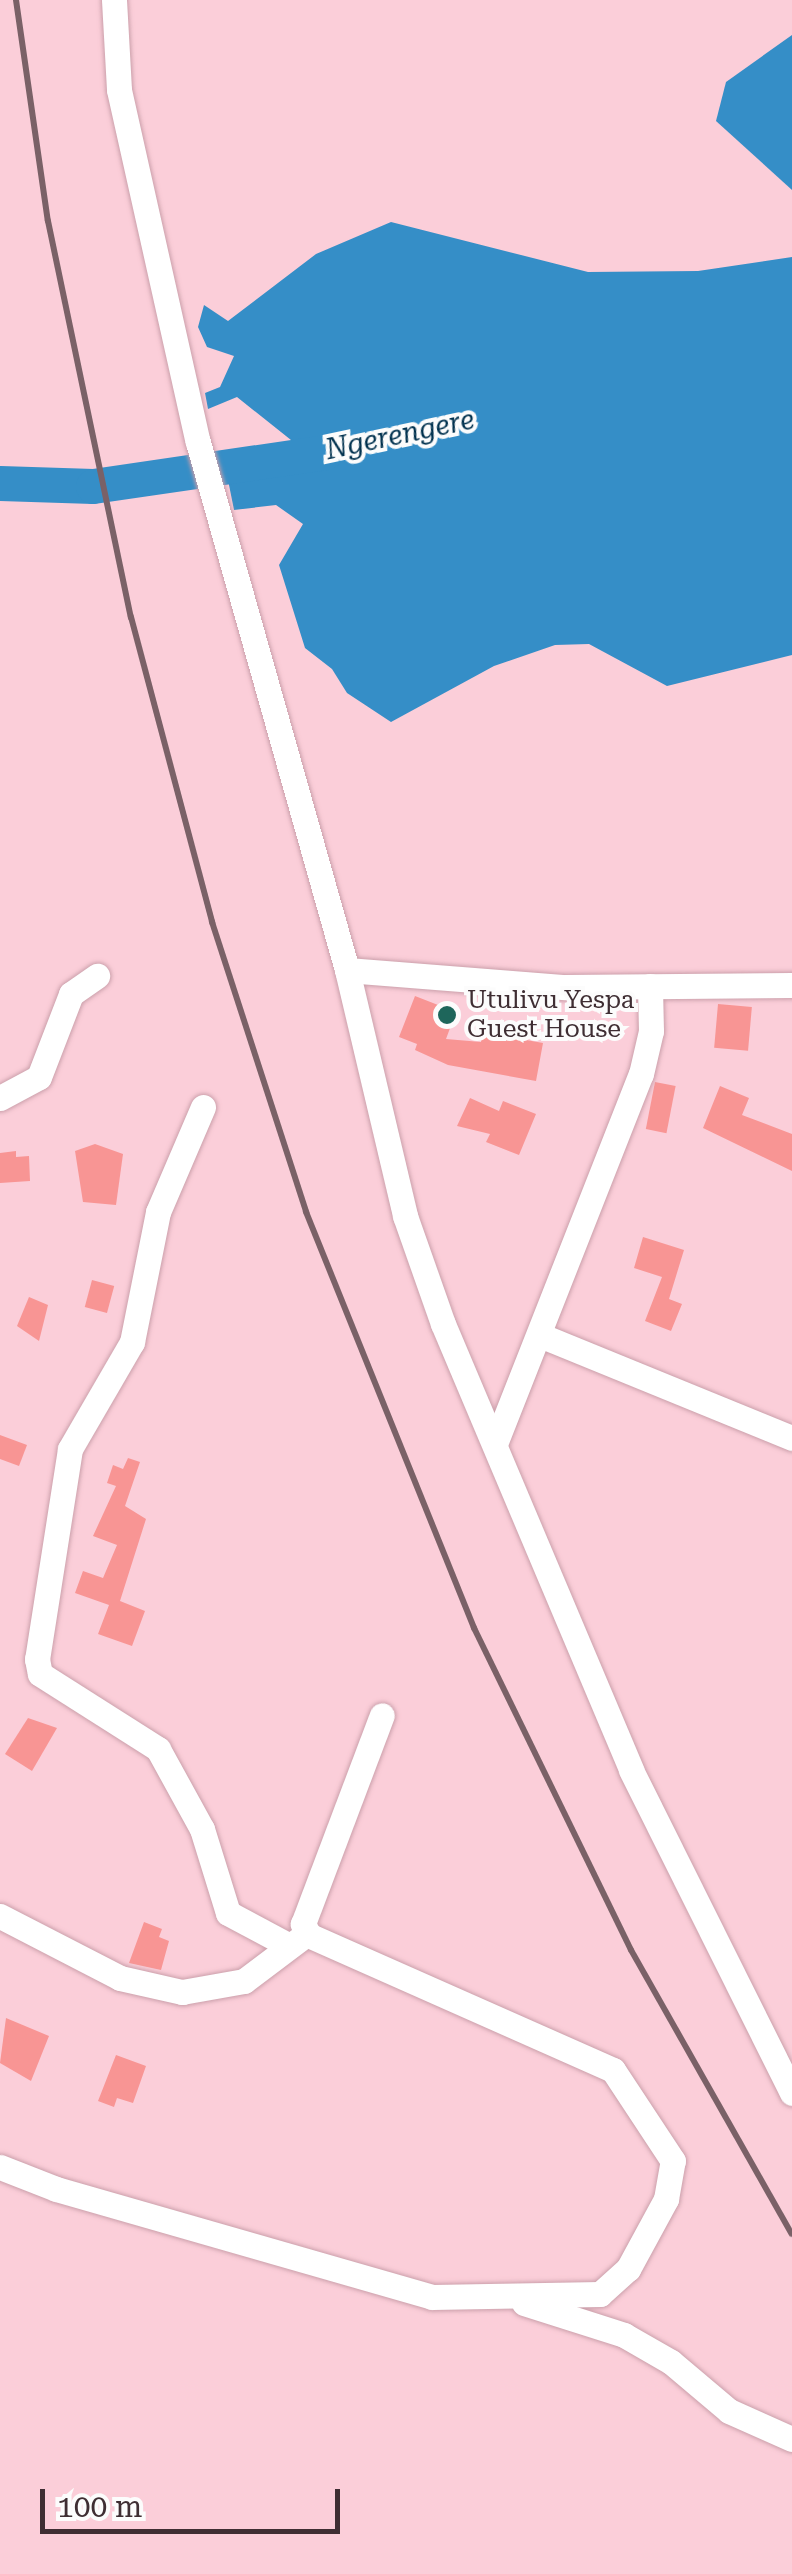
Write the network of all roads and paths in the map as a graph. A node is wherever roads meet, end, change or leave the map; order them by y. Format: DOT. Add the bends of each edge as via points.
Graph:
graph roads {
  1 [pos="114,0"];
  2 [pos="347,970"];
  3 [pos="97,976"];
  4 [pos="792,985"];
  5 [pos="650,986"];
  6 [pos="0,1098"];
  7 [pos="204,1108"];
  8 [pos="542,1336"];
  9 [pos="792,1438"];
  10 [pos="495,1444"];
  11 [pos="382,1714"];
  12 [pos="0,1916"];
  13 [pos="297,1940"];
  14 [pos="792,2093"];
  15 [pos="0,2167"];
  16 [pos="510,2299"];
  17 [pos="792,2438"];
  1 -- 2 [label="street" via="119,90 198,442"];
  2 -- 5 [label="street" via="565,987"];
  2 -- 10 [label="street" via="405,1216"];
  3 -- 6 [label="street" via="71,994 40,1076"];
  4 -- 5 [label="street"];
  5 -- 8 [label="street" via="651,1030 641,1074"];
  7 -- 13 [label="street" via="158,1212 132,1342 70,1450 37,1659 40,1674 158,1749 202,1829 228,1913"];
  8 -- 9 [label="street"];
  8 -- 10 [label="street"];
  10 -- 14 [label="street" via="630,1770"];
  11 -- 13 [label="street"];
  12 -- 13 [label="street" via="120,1978 182,1992 244,1981"];
  13 -- 16 [label="street" via="614,2070 673,2161 666,2200 628,2269 600,2294"];
  15 -- 16 [label="street" via="409,2292 463,2301"];
  16 -- 17 [label="street" via="624,2335 671,2362 730,2411"];
}
